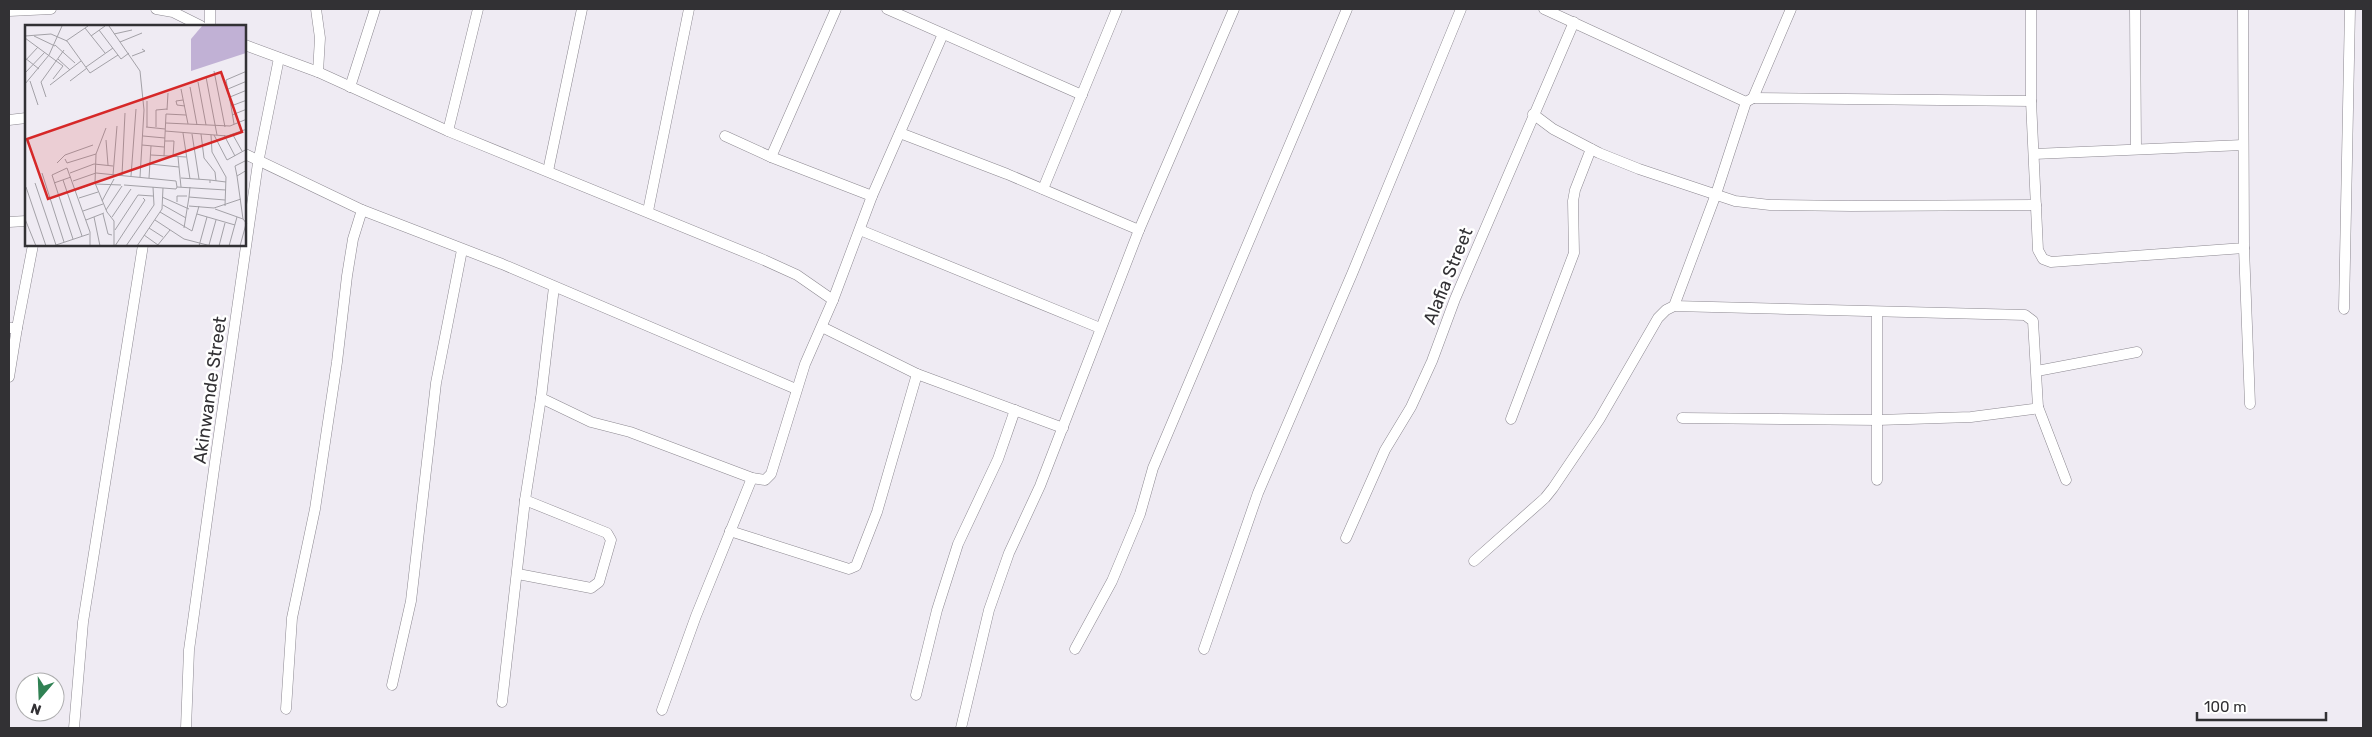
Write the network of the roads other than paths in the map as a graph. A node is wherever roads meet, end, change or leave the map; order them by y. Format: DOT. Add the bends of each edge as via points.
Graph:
graph roads {
  1 [pos="51,9"];
  2 [pos="156,9"];
  3 [pos="210,9"];
  4 [pos="316,9"];
  5 [pos="375,9"];
  6 [pos="478,9"];
  7 [pos="582,9"];
  8 [pos="689,9"];
  9 [pos="836,9"];
  10 [pos="888,9"];
  11 [pos="1117,9"];
  12 [pos="1234,9"];
  13 [pos="1347,9"];
  14 [pos="1461,9"];
  15 [pos="1544,9"];
  16 [pos="1791,9"];
  17 [pos="2030,9"];
  18 [pos="2135,9"];
  19 [pos="2243,9"];
  20 [pos="2350,9"];
  21 [pos="9,12"];
  22 [pos="1574,22"];
  23 [pos="199,25"];
  24 [pos="210,25"];
  25 [pos="943,34"];
  26 [pos="246,45"];
  27 [pos="279,58"];
  28 [pos="318,72"];
  29 [pos="350,87"];
  30 [pos="1082,95"];
  31 [pos="1750,100"];
  32 [pos="2031,101"];
  33 [pos="1533,114"];
  34 [pos="25,118"];
  35 [pos="9,120"];
  36 [pos="448,131"];
  37 [pos="900,132"];
  38 [pos="726,136"];
  39 [pos="2243,145"];
  40 [pos="1591,149"];
  41 [pos="2136,149"];
  42 [pos="2034,154"];
  43 [pos="246,155"];
  44 [pos="771,157"];
  45 [pos="258,163"];
  46 [pos="548,171"];
  47 [pos="1043,188"];
  48 [pos="1716,194"];
  49 [pos="872,196"];
  50 [pos="2036,205"];
  51 [pos="362,210"];
  52 [pos="648,211"];
  53 [pos="25,221"];
  54 [pos="9,222"];
  55 [pos="860,230"];
  56 [pos="1139,230"];
  57 [pos="33,246"];
  58 [pos="143,246"];
  59 [pos="2244,248"];
  60 [pos="462,250"];
  61 [pos="554,287"];
  62 [pos="833,300"];
  63 [pos="1674,306"];
  64 [pos="2344,309"];
  65 [pos="1877,313"];
  66 [pos="822,327"];
  67 [pos="13,328"];
  68 [pos="1100,328"];
  69 [pos="2137,352"];
  70 [pos="2037,371"];
  71 [pos="917,374"];
  72 [pos="9,377"];
  73 [pos="796,389"];
  74 [pos="541,398"];
  75 [pos="2250,404"];
  76 [pos="2038,407"];
  77 [pos="1015,410"];
  78 [pos="1682,418"];
  79 [pos="1511,419"];
  80 [pos="1878,420"];
  81 [pos="1063,428"];
  82 [pos="752,478"];
  83 [pos="1877,480"];
  84 [pos="2066,480"];
  85 [pos="525,500"];
  86 [pos="730,531"];
  87 [pos="1346,538"];
  88 [pos="1474,561"];
  89 [pos="518,574"];
  90 [pos="1075,649"];
  91 [pos="1204,649"];
  92 [pos="392,685"];
  93 [pos="916,694"];
  94 [pos="502,702"];
  95 [pos="286,708"];
  96 [pos="662,710"];
  97 [pos="74,728"];
  98 [pos="186,728"];
  99 [pos="961,728"];
  1 -- 21 [label="street"];
  2 -- 23 [label="street" via="173,12"];
  3 -- 24 [label="street"];
  4 -- 28 [label="street" via="320,38"];
  5 -- 29 [label="street"];
  6 -- 36 [label="street"];
  7 -- 46 [label="street"];
  8 -- 52 [label="street"];
  9 -- 44 [label="street"];
  10 -- 25 [label="street"];
  11 -- 30 [label="street"];
  12 -- 56 [label="street"];
  13 -- 90 [label="street" via="1153,468 1140,514 1112,581"];
  14 -- 91 [label="street" via="1258,493"];
  15 -- 22 [label="street"];
  16 -- 31 [label="street"];
  17 -- 32 [label="street"];
  18 -- 41 [label="street"];
  19 -- 39 [label="street"];
  20 -- 64 [label="street"];
  22 -- 31 [label="street"];
  22 -- 33 [label="street, Alafia Street"];
  25 -- 30 [label="street"];
  25 -- 37 [label="street"];
  26 -- 27 [label="street"];
  27 -- 28 [label="street"];
  27 -- 45 [label="street, Akinwande Street"];
  28 -- 29 [label="street"];
  29 -- 36 [label="street"];
  30 -- 47 [label="street"];
  31 -- 32 [label="street"];
  31 -- 48 [label="street"];
  32 -- 42 [label="street"];
  33 -- 40 [label="street" via="1553,129"];
  33 -- 87 [label="street, Alafia Street" via="1432,361"];
  34 -- 35 [label="street"];
  36 -- 46 [label="street"];
  37 -- 47 [label="street"];
  37 -- 49 [label="street"];
  38 -- 44 [label="street"];
  39 -- 41 [label="street"];
  39 -- 59 [label="street"];
  40 -- 48 [label="street" via="1639,170"];
  40 -- 79 [label="street" via="1574,190 1574,253"];
  41 -- 42 [label="street"];
  42 -- 50 [label="street"];
  43 -- 45 [label="street"];
  44 -- 49 [label="street"];
  45 -- 51 [label="street"];
  45 -- 98 [label="street, Akinwande Street" via="189,650"];
  46 -- 52 [label="street"];
  47 -- 56 [label="street"];
  48 -- 50 [label="street" via="1735,201 1770,205"];
  48 -- 63 [label="street"];
  49 -- 55 [label="street"];
  50 -- 59 [label="street" via="2038,250 2043,259 2051,262"];
  51 -- 60 [label="street"];
  51 -- 95 [label="street" via="352,248 315,509 292,618"];
  52 -- 62 [label="street" via="797,274"];
  53 -- 54 [label="street"];
  55 -- 62 [label="street"];
  55 -- 68 [label="street"];
  56 -- 68 [label="street"];
  57 -- 67 [label="street"];
  58 -- 97 [label="street" via="83,622"];
  59 -- 75 [label="street"];
  60 -- 61 [label="street"];
  60 -- 92 [label="street" via="436,383 410,601"];
  61 -- 73 [label="street"];
  61 -- 74 [label="street"];
  62 -- 66 [label="street"];
  63 -- 65 [label="street"];
  63 -- 88 [label="street" via="1658,318 1599,420 1553,488"];
  65 -- 70 [label="street" via="2030,317"];
  65 -- 80 [label="street"];
  66 -- 71 [label="street"];
  66 -- 73 [label="street"];
  67 -- 72 [label="street"];
  68 -- 81 [label="street"];
  69 -- 70 [label="street"];
  70 -- 76 [label="street"];
  71 -- 77 [label="street"];
  71 -- 86 [label="street" via="877,512 856,566 850,569"];
  73 -- 82 [label="street" via="771,474 765,480"];
  74 -- 82 [label="street" via="591,422 630,432"];
  74 -- 85 [label="street"];
  76 -- 80 [label="street" via="1971,417"];
  76 -- 84 [label="street"];
  77 -- 81 [label="street"];
  77 -- 93 [label="street" via="998,459 958,544"];
  78 -- 80 [label="street"];
  80 -- 83 [label="street"];
  81 -- 99 [label="street" via="1009,553 989,610"];
  82 -- 86 [label="street"];
  85 -- 89 [label="street"];
  85 -- 89 [label="street" via="607,533 610,540 596,586 590,588"];
  86 -- 96 [label="street"];
  89 -- 94 [label="street"];
}
